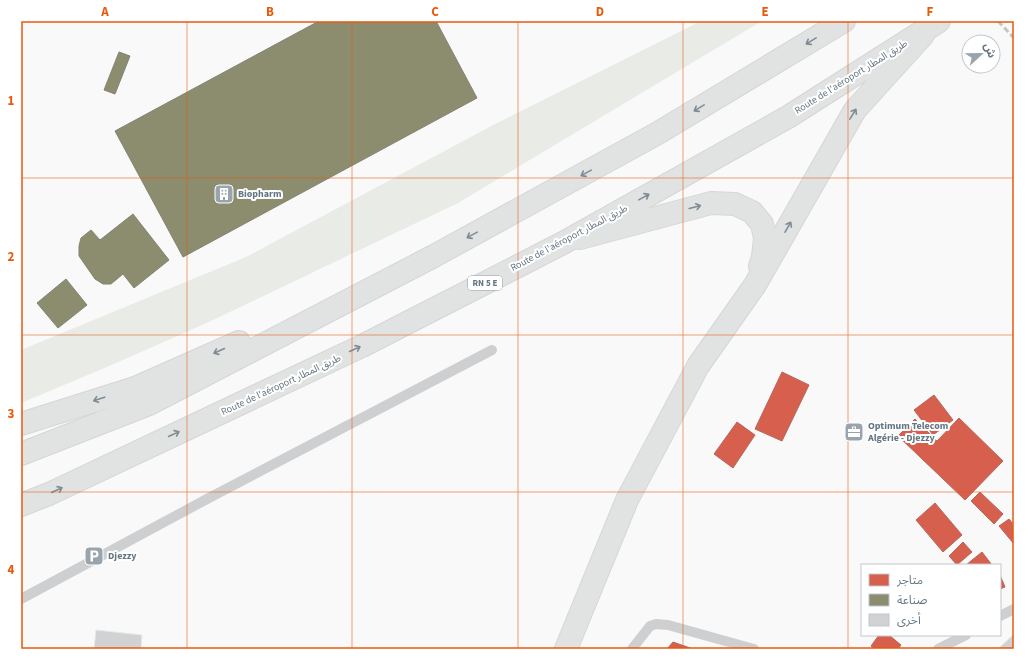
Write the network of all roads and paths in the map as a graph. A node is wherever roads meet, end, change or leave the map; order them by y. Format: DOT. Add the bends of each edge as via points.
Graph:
graph roads {
  1 [pos="844,21"];
  2 [pos="935,24"];
  3 [pos="563,242"];
  4 [pos="434,256"];
  5 [pos="755,285"];
  6 [pos="492,350"];
  7 [pos="21,424"];
  8 [pos="21,454"];
  9 [pos="21,505"];
  10 [pos="21,600"];
  11 [pos="1014,609"];
  12 [pos="1001,616"];
  13 [pos="964,636"];
  14 [pos="566,649"];
  15 [pos="632,649"];
  16 [pos="754,649"];
  17 [pos="938,649"];
  1 -- 4 [label="main road, one-way" via="658,133"];
  3 -- 2 [label="main road, Route de l'aéroport طريق المطار / RN 5 E, one-way" via="788,117"];
  5 -- 2 [label="main road, one-way" via="855,110"];
  3 -- 5 [label="main road, one-way" via="710,203 735,204 752,212 762,224 765,238 763,257"];
  9 -- 3 [label="main road, Route de l'aéroport طريق المطار / RN 5 E, one-way" via="362,346"];
  4 -- 7 [label="main road, one-way" via="135,388"];
  4 -- 8 [label="main road" via="149,404"];
  5 -- 14 [label="main road" via="698,366 627,500"];
  6 -- 10 [label="lane" via="207,499"];
  11 -- 12 [label="lane"];
  13 -- 17 [label="lane"];
  15 -- 16 [label="lane" via="650,626 656,624"];
}
